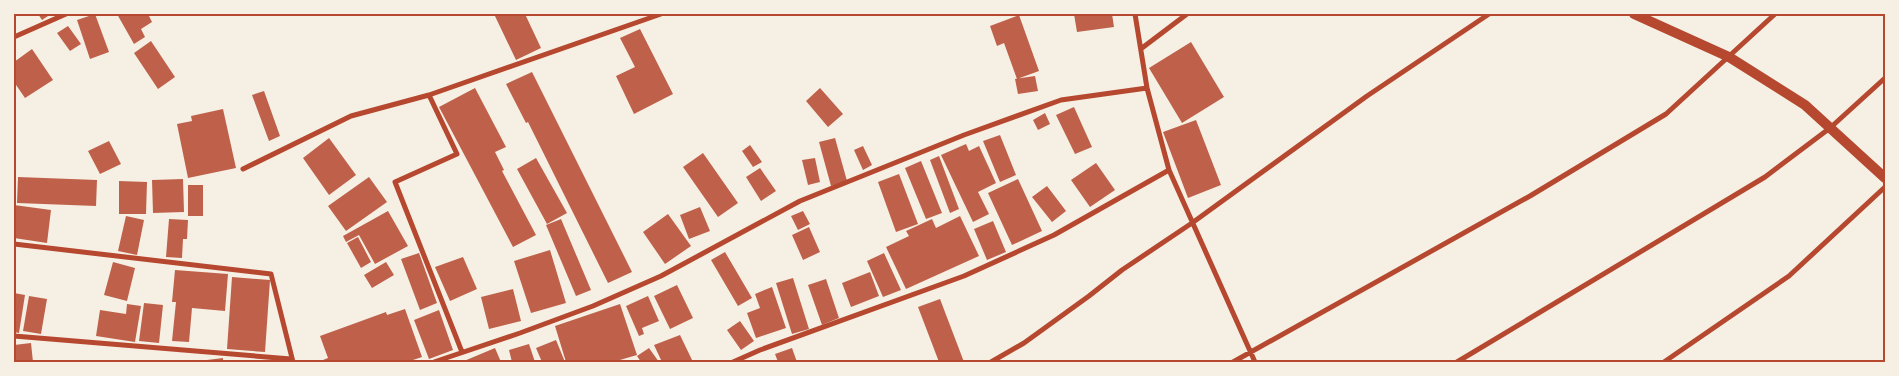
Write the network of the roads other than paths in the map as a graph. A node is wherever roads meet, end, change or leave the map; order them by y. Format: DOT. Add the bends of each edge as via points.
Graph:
graph roads {
  1 [pos="66,14"];
  2 [pos="661,14"];
  3 [pos="1136,14"];
  4 [pos="1187,14"];
  5 [pos="1490,14"];
  6 [pos="1634,14"];
  7 [pos="1775,14"];
  8 [pos="14,37"];
  9 [pos="1142,48"];
  10 [pos="1729,57"];
  11 [pos="1885,78"];
  12 [pos="1147,88"];
  13 [pos="429,95"];
  14 [pos="1830,128"];
  15 [pos="243,169"];
  16 [pos="1168,170"];
  17 [pos="1885,178"];
  18 [pos="1885,187"];
  19 [pos="1192,223"];
  20 [pos="14,244"];
  21 [pos="14,336"];
  22 [pos="1251,351"];
  23 [pos="462,352"];
  24 [pos="292,360"];
  25 [pos="434,362"];
  26 [pos="733,362"];
  27 [pos="991,362"];
  28 [pos="1233,362"];
  29 [pos="1255,362"];
  30 [pos="1457,362"];
  31 [pos="1664,362"];
  1 -- 8 [label="street"];
  2 -- 13 [label="street"];
  3 -- 9 [label="street"];
  4 -- 9 [label="street"];
  5 -- 19 [label="street" via="1367,96"];
  6 -- 10 [label="main road"];
  7 -- 10 [label="street"];
  9 -- 12 [label="street"];
  10 -- 14 [label="main road" via="1805,105"];
  10 -- 22 [label="street" via="1666,114 1530,196"];
  11 -- 14 [label="street"];
  12 -- 16 [label="street"];
  12 -- 23 [label="street" via="1061,100 964,135 800,201 660,276 592,306"];
  13 -- 15 [label="street" via="352,116"];
  13 -- 23 [label="street" via="457,154 395,182"];
  14 -- 17 [label="main road"];
  14 -- 30 [label="street" via="1765,177"];
  16 -- 19 [label="street"];
  16 -- 26 [label="street" via="1054,235 964,276"];
  18 -- 31 [label="street" via="1789,276"];
  19 -- 22 [label="street"];
  19 -- 27 [label="street" via="1024,343"];
  20 -- 24 [label="street" via="271,274"];
  21 -- 24 [label="street"];
  22 -- 28 [label="street"];
  22 -- 29 [label="street"];
  23 -- 25 [label="street"];
}
